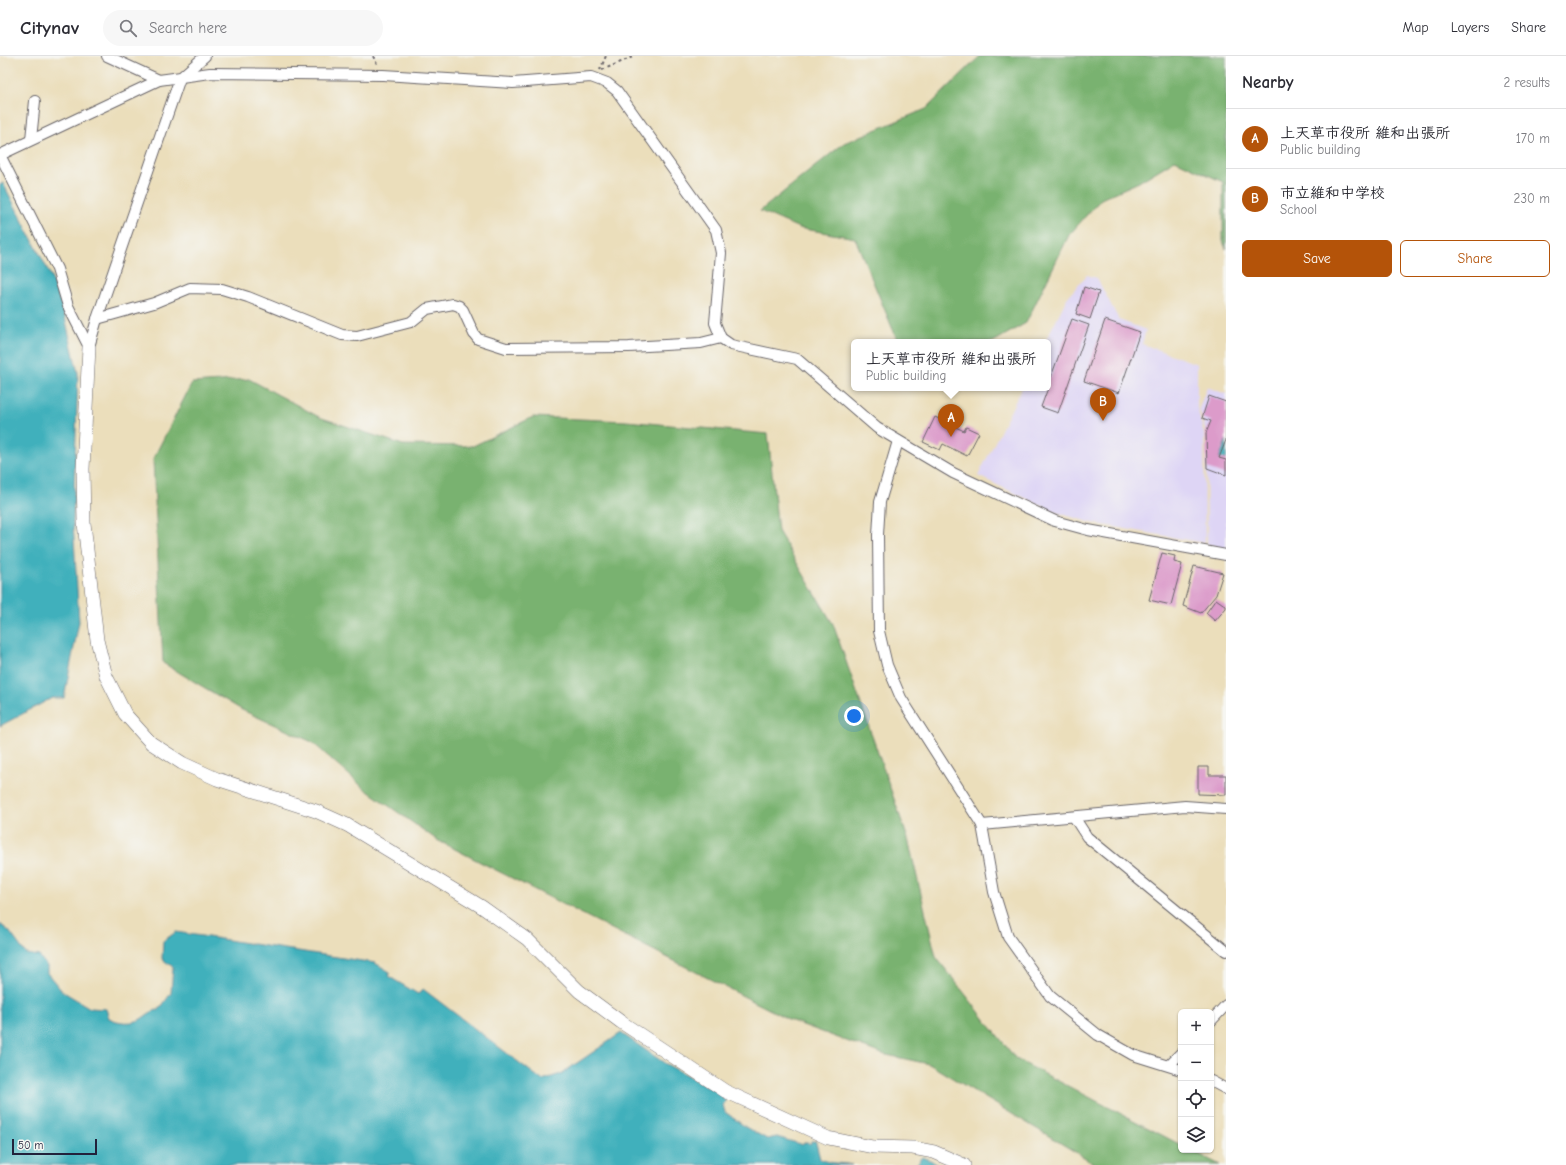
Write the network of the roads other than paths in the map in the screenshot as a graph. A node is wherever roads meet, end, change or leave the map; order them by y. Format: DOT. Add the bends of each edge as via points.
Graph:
graph roads {
  1 [pos="107,56"];
  2 [pos="205,56"];
  3 [pos="180,78"];
  4 [pos="159,80"];
  5 [pos="35,101"];
  6 [pos="31,139"];
  7 [pos="0,155"];
  8 [pos="97,319"];
  9 [pos="721,338"];
  10 [pos="89,347"];
  11 [pos="898,441"];
  12 [pos="1226,555"];
  13 [pos="1226,809"];
  14 [pos="1074,817"];
  15 [pos="982,825"];
  16 [pos="1226,951"];
  17 [pos="1226,1005"];
  18 [pos="1214,1018"];
  19 [pos="1178,1056"];
  20 [pos="1169,1065"];
  21 [pos="1178,1069"];
  22 [pos="1213,1081"];
  23 [pos="1226,1089"];
  24 [pos="964,1165"];
  1 -- 4 [label="street"];
  2 -- 3 [label="street"];
  3 -- 4 [label="street"];
  3 -- 8 [label="street"];
  3 -- 9 [label="street" via="210,73 383,75 513,83 595,74 617,91 716,230 721,253 715,323"];
  4 -- 6 [label="street"];
  5 -- 6 [label="street"];
  6 -- 7 [label="street"];
  7 -- 10 [label="street" via="57,269 68,306"];
  8 -- 9 [label="street" via="154,303 190,288 198,288 222,289 248,297 342,335 357,336 411,322 427,309 453,304 463,310 478,339 506,348 629,347 701,343"];
  8 -- 10 [label="street"];
  9 -- 11 [label="street" via="731,345 797,359 877,428"];
  10 -- 24 [label="street" via="83,469 84,523 97,640 106,676 125,714 151,744 182,763 217,779 316,811 347,825 482,907 527,939 579,991 725,1091 828,1138 874,1147 913,1148 934,1152"];
  11 -- 12 [label="street" via="953,473 1055,521 1088,530"];
  11 -- 15 [label="street" via="880,502 878,535 879,631 886,665 901,698"];
  13 -- 14 [label="street" via="1185,806"];
  14 -- 15 [label="street"];
  14 -- 16 [label="street" via="1088,837"];
  15 -- 20 [label="street" via="994,892 1008,936 1050,996 1098,1036 1134,1055"];
  17 -- 18 [label="street"];
  19 -- 20 [label="street"];
  20 -- 21 [label="street"];
  22 -- 23 [label="street"];
}
